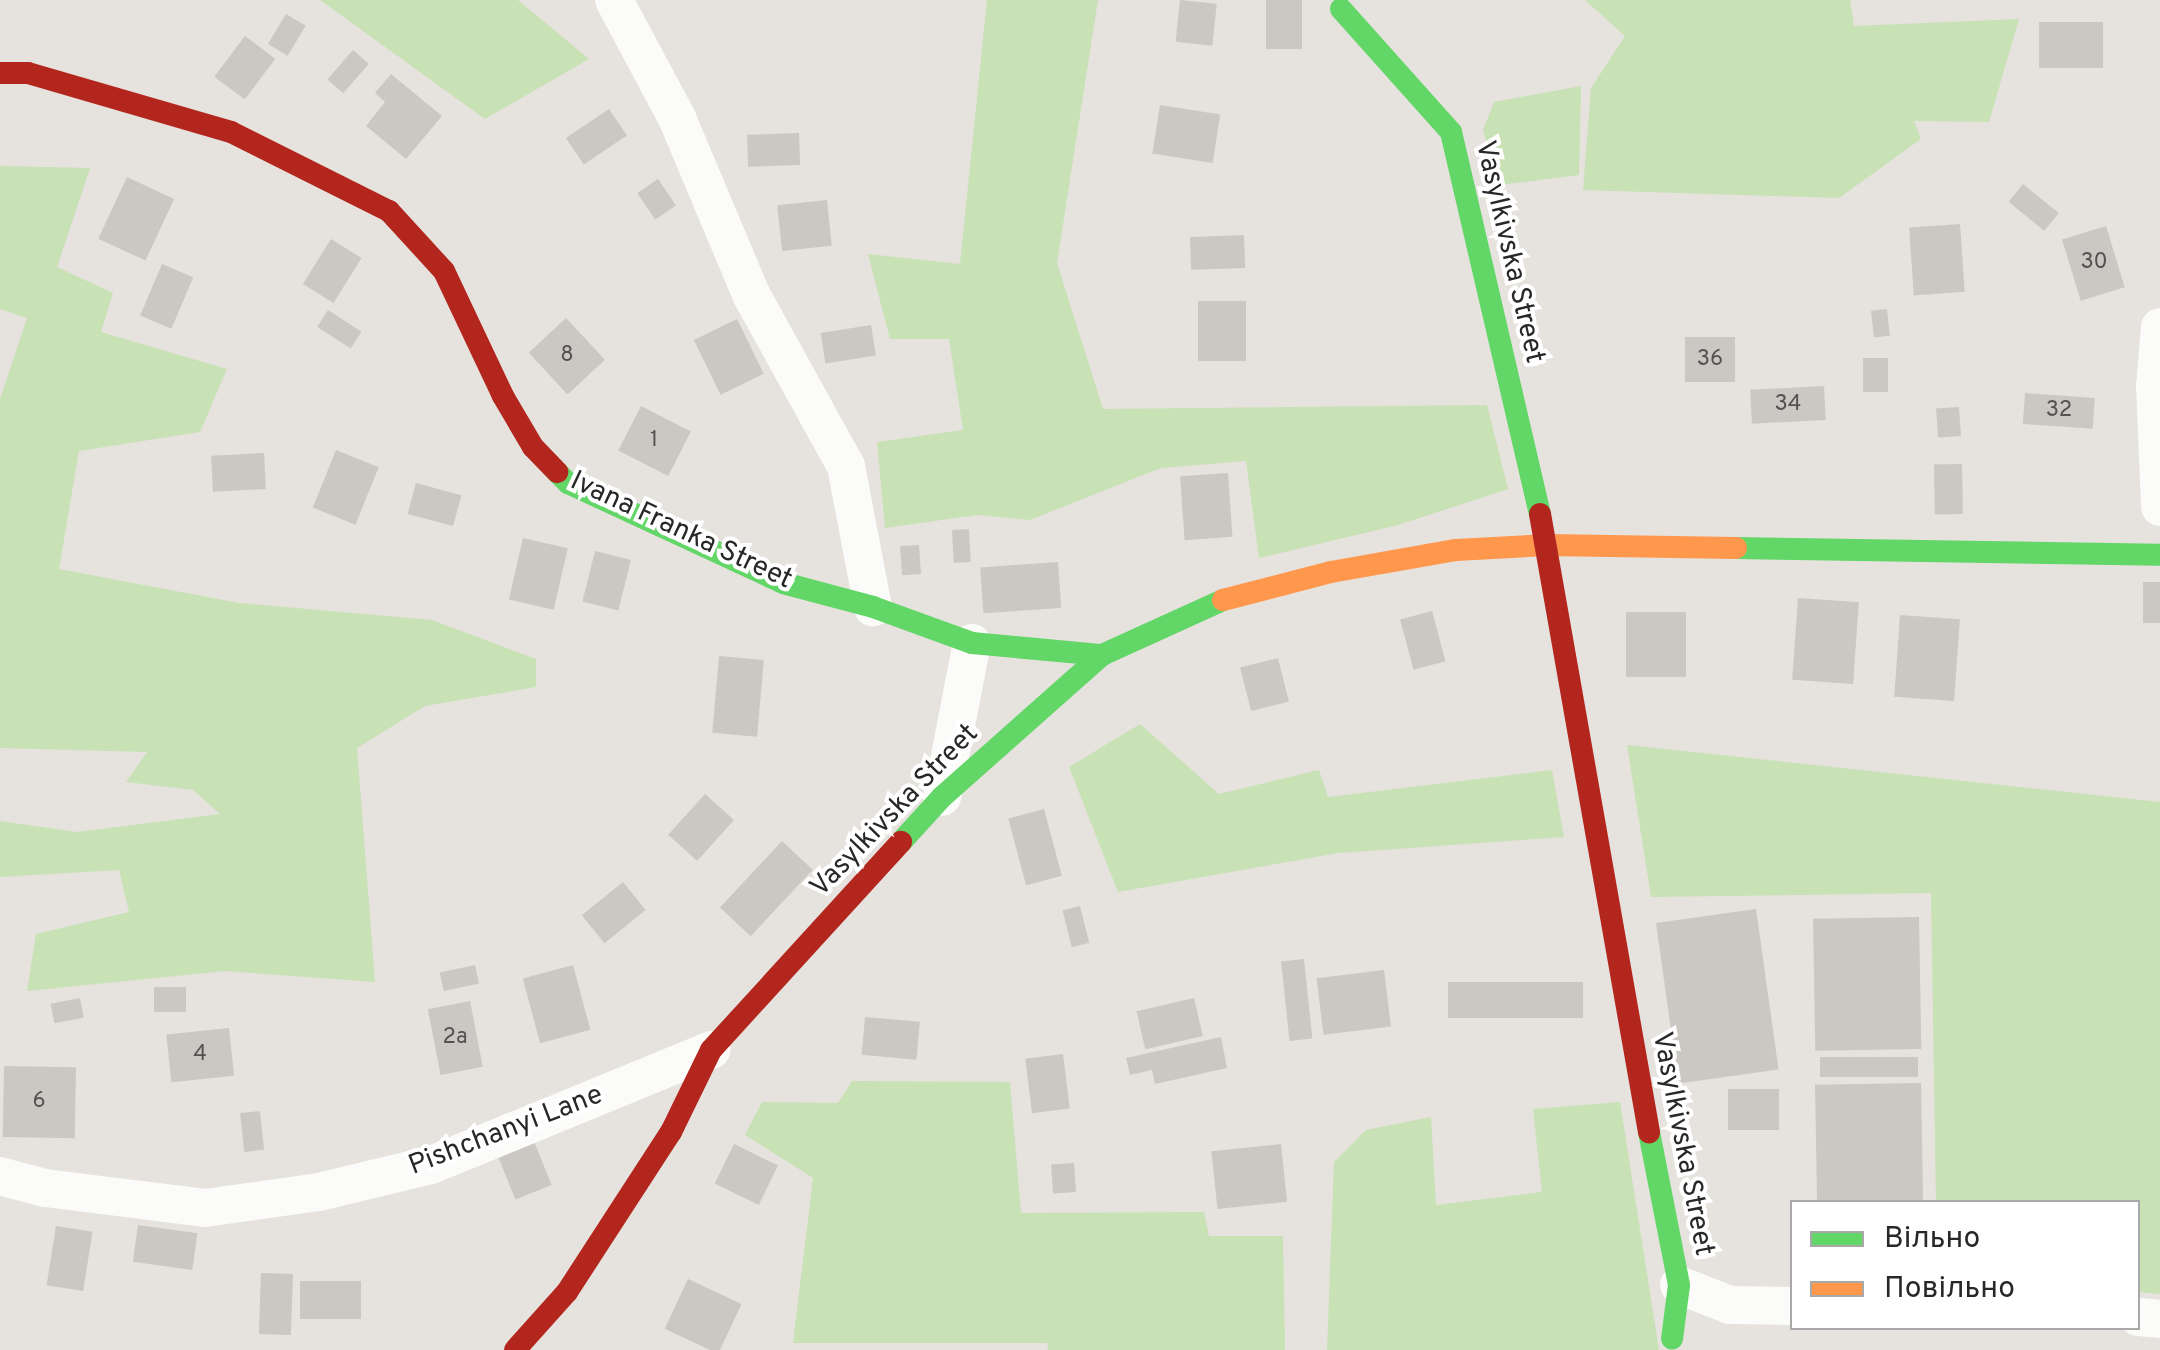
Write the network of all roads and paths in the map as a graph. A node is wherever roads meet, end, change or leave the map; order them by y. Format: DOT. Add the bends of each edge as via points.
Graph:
graph roads {
  1 [pos="614,0"];
  2 [pos="1341,9"];
  3 [pos="0,72"];
  4 [pos="2160,327"];
  5 [pos="2160,508"];
  6 [pos="1547,546"];
  7 [pos="2160,555"];
  8 [pos="873,607"];
  9 [pos="972,643"];
  10 [pos="1102,655"];
  11 [pos="942,797"];
  12 [pos="712,1050"];
  13 [pos="0,1176"];
  14 [pos="1678,1285"];
  15 [pos="1790,1306"];
  16 [pos="1672,1339"];
  17 [pos="515,1350"];
  1 -- 8 [label="street" via="678,118 752,296 846,466"];
  2 -- 6 [label="street, Vasylkivska Street" via="1451,132"];
  3 -- 8 [label="street, Ivana Franka Street" via="28,73 231,132 388,211 444,271 503,396 533,447 568,483 783,582"];
  4 -- 5 [label="street"];
  6 -- 7 [label="street, Vasylkivska Street"];
  6 -- 10 [label="street, Vasylkivska Street" via="1456,550 1313,577 1223,600"];
  6 -- 14 [label="street, Vasylkivska Street"];
  8 -- 9 [label="street, Ivana Franka Street"];
  9 -- 10 [label="street, Ivana Franka Street"];
  9 -- 11 [label="street"];
  10 -- 11 [label="street, Vasylkivska Street"];
  11 -- 12 [label="street, Vasylkivska Street"];
  12 -- 13 [label="street, Pishchanyi Lane" via="430,1164 319,1192 204,1208"];
  12 -- 17 [label="street, Vasylkivska Street" via="671,1132 578,1276"];
  14 -- 15 [label="street" via="1730,1306"];
  14 -- 16 [label="street, Vasylkivska Street"];
}
